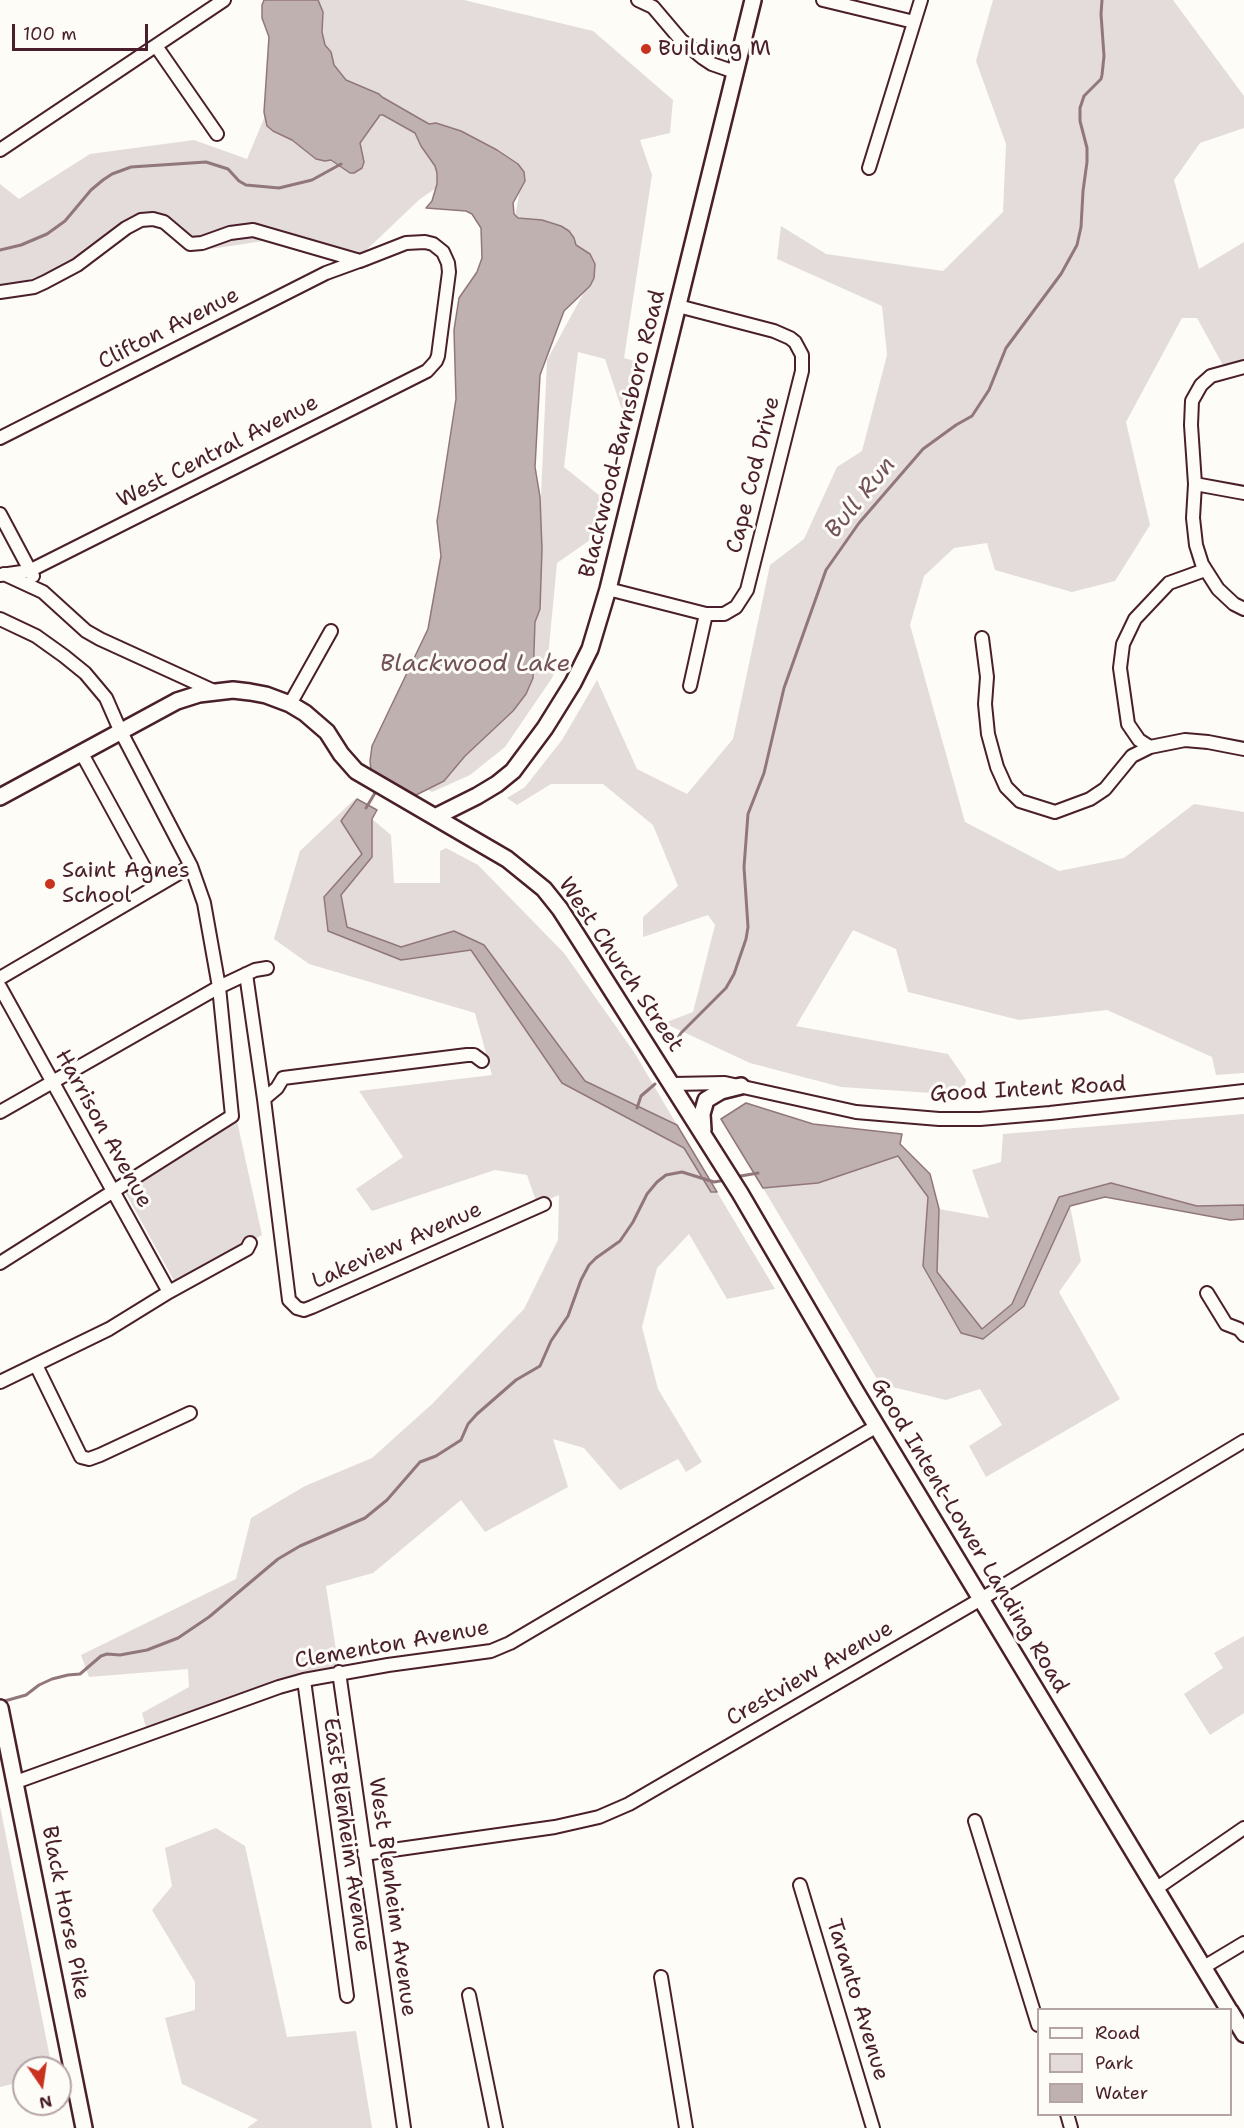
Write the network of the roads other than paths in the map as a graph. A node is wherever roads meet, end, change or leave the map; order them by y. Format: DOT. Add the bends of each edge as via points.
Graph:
graph roads {
  1 [pos="224,0"];
  2 [pos="639,0"];
  3 [pos="753,0"];
  4 [pos="822,0"];
  5 [pos="921,0"];
  6 [pos="655,2"];
  7 [pos="914,22"];
  8 [pos="156,46"];
  9 [pos="735,72"];
  10 [pos="217,134"];
  11 [pos="0,150"];
  12 [pos="869,168"];
  13 [pos="360,261"];
  14 [pos="0,292"];
  15 [pos="678,306"];
  16 [pos="439,347"];
  17 [pos="1244,367"];
  18 [pos="0,438"];
  19 [pos="1196,484"];
  20 [pos="1244,493"];
  21 [pos="0,514"];
  22 [pos="1205,570"];
  23 [pos="29,571"];
  24 [pos="2,574"];
  25 [pos="608,589"];
  26 [pos="44,592"];
  27 [pos="1244,609"];
  28 [pos="706,614"];
  29 [pos="0,619"];
  30 [pos="331,631"];
  31 [pos="981,638"];
  32 [pos="690,686"];
  33 [pos="216,692"];
  34 [pos="290,704"];
  35 [pos="120,730"];
  36 [pos="1150,747"];
  37 [pos="1244,749"];
  38 [pos="81,752"];
  39 [pos="0,797"];
  40 [pos="435,817"];
  41 [pos="191,866"];
  42 [pos="155,887"];
  43 [pos="267,968"];
  44 [pos="246,974"];
  45 [pos="0,978"];
  46 [pos="0,987"];
  47 [pos="219,987"];
  48 [pos="482,1061"];
  49 [pos="52,1082"];
  50 [pos="673,1084"];
  51 [pos="741,1086"];
  52 [pos="1244,1091"];
  53 [pos="264,1099"];
  54 [pos="0,1112"];
  55 [pos="705,1136"];
  56 [pos="113,1192"];
  57 [pos="544,1204"];
  58 [pos="250,1244"];
  59 [pos="0,1263"];
  60 [pos="169,1292"];
  61 [pos="1207,1293"];
  62 [pos="1244,1335"];
  63 [pos="36,1365"];
  64 [pos="0,1382"];
  65 [pos="190,1413"];
  66 [pos="877,1426"];
  67 [pos="1244,1441"];
  68 [pos="981,1599"];
  69 [pos="339,1672"];
  70 [pos="304,1680"];
  71 [pos="0,1708"];
  72 [pos="16,1782"];
  73 [pos="975,1821"];
  74 [pos="1244,1828"];
  75 [pos="364,1854"];
  76 [pos="800,1885"];
  77 [pos="1157,1888"];
  78 [pos="1244,1943"];
  79 [pos="1204,1967"];
  80 [pos="662,1977"];
  81 [pos="469,1995"];
  82 [pos="347,1996"];
  83 [pos="1228,2008"];
  84 [pos="1232,2014"];
  85 [pos="1037,2022"];
  86 [pos="1244,2034"];
  87 [pos="84,2128"];
  88 [pos="404,2128"];
  89 [pos="496,2128"];
  90 [pos="686,2128"];
  91 [pos="873,2128"];
  1 -- 8 [label="street"];
  2 -- 6 [label="street"];
  3 -- 9 [label="main road, Blackwood-Barnsboro Road"];
  4 -- 7 [label="street"];
  5 -- 7 [label="street"];
  6 -- 9 [label="street" via="681,40 712,64"];
  7 -- 12 [label="street"];
  8 -- 10 [label="street"];
  8 -- 11 [label="street"];
  9 -- 15 [label="main road, Blackwood-Barnsboro Road"];
  13 -- 14 [label="street" via="253,230 190,244 164,222 141,220 77,265 45,282"];
  13 -- 16 [label="street, Clifton Avenue" via="416,242 433,244 443,252 449,272"];
  13 -- 18 [label="street, Clifton Avenue" via="326,273"];
  15 -- 25 [label="main road, Blackwood-Barnsboro Road"];
  15 -- 28 [label="street, Cape Cod Drive" via="783,334 795,342 802,355 802,371 747,590 731,612"];
  16 -- 23 [label="street, West Central Avenue" via="436,361 426,371"];
  17 -- 19 [label="street" via="1211,376 1192,401"];
  19 -- 20 [label="street"];
  19 -- 22 [label="street" via="1193,518 1196,545"];
  21 -- 23 [label="street"];
  22 -- 27 [label="street" via="1218,589"];
  22 -- 36 [label="street" via="1169,583 1135,619 1124,644 1120,668 1128,724 1139,740"];
  23 -- 24 [label="street, West Central Avenue"];
  23 -- 26 [label="street"];
  24 -- 26 [label="street"];
  25 -- 28 [label="street, Cape Cod Drive"];
  25 -- 40 [label="main road, Blackwood-Barnsboro Road" via="582,666 525,756 497,784"];
  26 -- 33 [label="street" via="86,631"];
  28 -- 32 [label="street"];
  29 -- 35 [label="street" via="36,636 86,673 106,698"];
  30 -- 34 [label="street"];
  31 -- 36 [label="street" via="987,677 988,734 1006,787 1020,801 1055,812 1090,799 1106,789 1132,756"];
  33 -- 34 [label="main road, West Church Street" via="250,692"];
  33 -- 35 [label="main road, West Church Street" via="177,701"];
  34 -- 40 [label="main road, West Church Street" via="318,722 349,764 364,776"];
  35 -- 38 [label="main road, West Church Street"];
  35 -- 41 [label="street"];
  36 -- 37 [label="street" via="1185,740"];
  38 -- 39 [label="main road, West Church Street"];
  38 -- 42 [label="street"];
  40 -- 50 [label="main road, West Church Street" via="507,859 544,889 561,909"];
  41 -- 42 [label="street"];
  41 -- 47 [label="street" via="204,903"];
  42 -- 45 [label="street"];
  43 -- 44 [label="street"];
  44 -- 47 [label="street"];
  44 -- 53 [label="street"];
  46 -- 49 [label="street, Harrison Avenue"];
  47 -- 49 [label="street"];
  47 -- 56 [label="street" via="232,1116"];
  48 -- 53 [label="street" via="467,1055 283,1078"];
  49 -- 54 [label="street"];
  49 -- 56 [label="street, Harrison Avenue"];
  50 -- 51 [label="street, Good Intent Road"];
  50 -- 55 [label="main road, Good Intent-Lower Landing Road"];
  51 -- 52 [label="street, Good Intent Road" via="856,1112 939,1119 1061,1112"];
  51 -- 55 [label="main road" via="721,1090 706,1100 702,1114"];
  53 -- 57 [label="street, Lakeview Avenue" via="290,1300 297,1308 304,1310"];
  55 -- 66 [label="main road, Good Intent-Lower Landing Road"];
  56 -- 59 [label="street"];
  56 -- 60 [label="street, Harrison Avenue"];
  58 -- 60 [label="street"];
  60 -- 63 [label="street" via="109,1329"];
  61 -- 62 [label="street" via="1226,1324"];
  63 -- 64 [label="street"];
  63 -- 65 [label="street" via="81,1457 100,1455"];
  66 -- 68 [label="main road, Good Intent-Lower Landing Road"];
  66 -- 69 [label="street, Clementon Avenue" via="510,1643 491,1651"];
  67 -- 68 [label="street, Crestview Avenue"];
  68 -- 75 [label="street, Crestview Avenue" via="629,1804 599,1817 555,1827"];
  68 -- 77 [label="main road, Good Intent-Lower Landing Road"];
  69 -- 70 [label="street, Clementon Avenue"];
  69 -- 75 [label="street, West Blenheim Avenue"];
  70 -- 72 [label="street, Clementon Avenue"];
  70 -- 82 [label="street, East Blenheim Avenue"];
  71 -- 72 [label="main road, Black Horse Pike"];
  72 -- 87 [label="main road, Black Horse Pike"];
  73 -- 85 [label="street"];
  74 -- 77 [label="street"];
  75 -- 88 [label="street, West Blenheim Avenue"];
  76 -- 91 [label="street, Taranto Avenue"];
  77 -- 79 [label="main road, Good Intent-Lower Landing Road"];
  78 -- 79 [label="street"];
  79 -- 83 [label="main road, Good Intent-Lower Landing Road"];
  80 -- 90 [label="street"];
  81 -- 89 [label="street"];
  84 -- 86 [label="main road, Good Intent-Lower Landing Road"];
}
